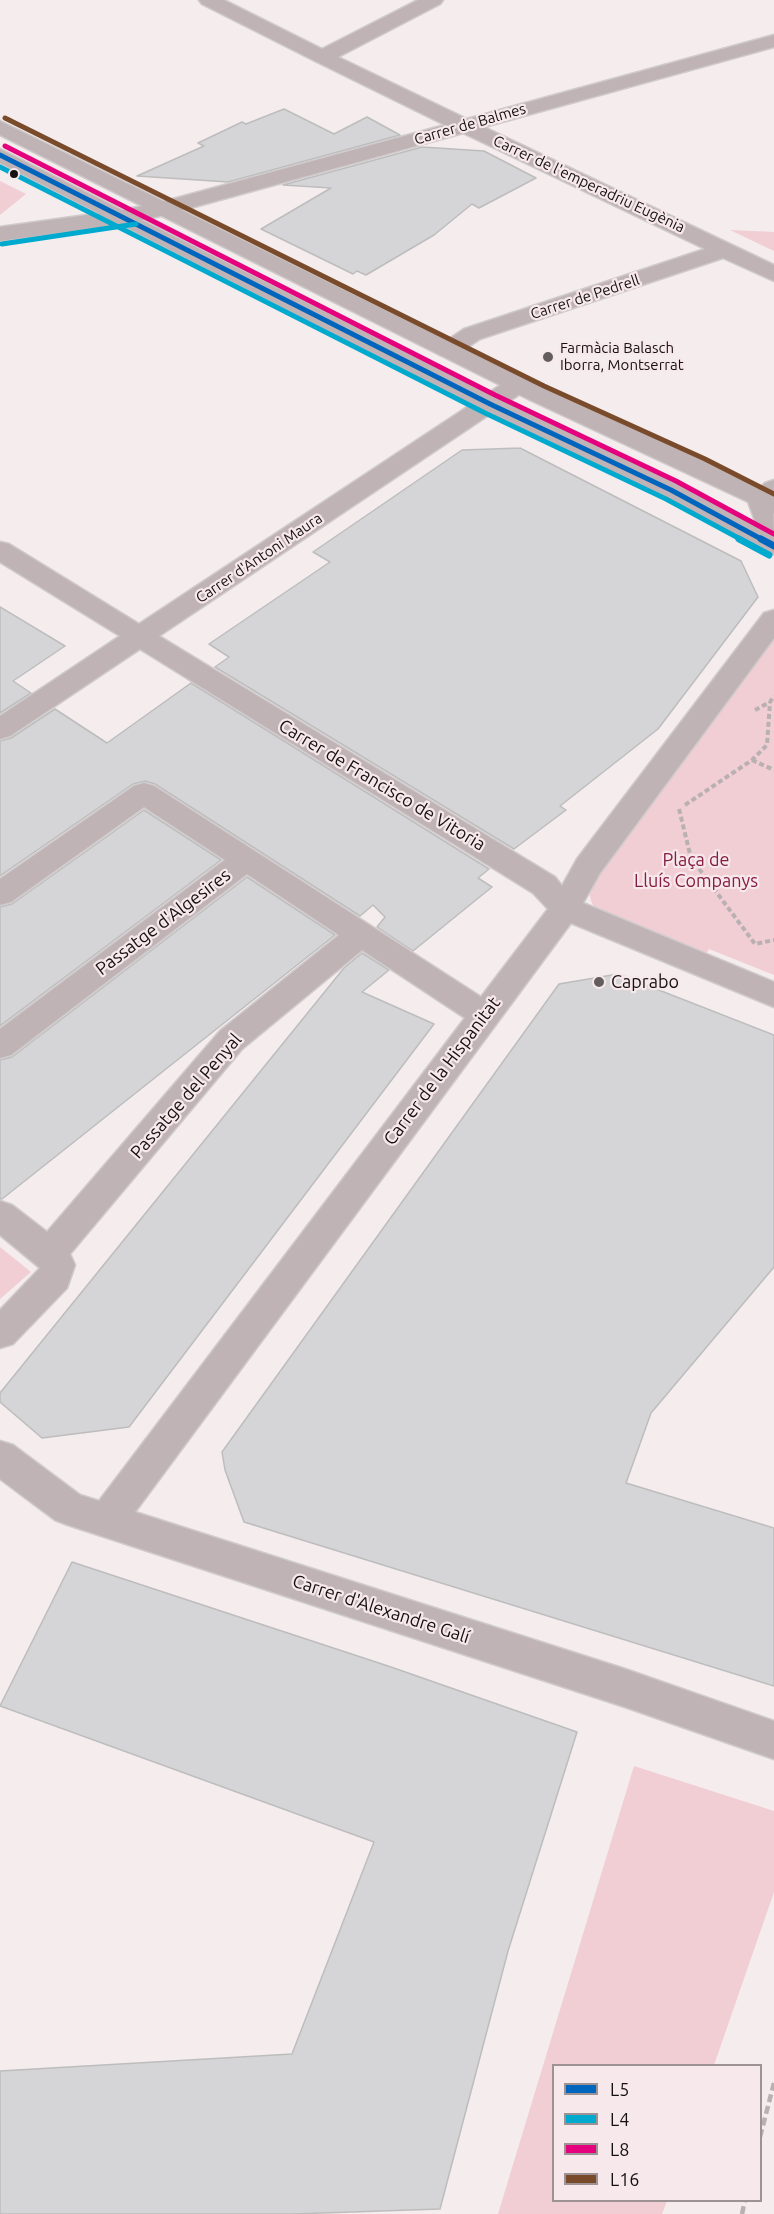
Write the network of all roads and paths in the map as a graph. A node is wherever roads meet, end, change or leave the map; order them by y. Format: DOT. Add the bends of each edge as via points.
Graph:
graph roads {
  1 [pos="209,0"];
  2 [pos="433,0"];
  3 [pos="774,40"];
  4 [pos="322,57"];
  5 [pos="464,125"];
  6 [pos="0,127"];
  7 [pos="0,155"];
  8 [pos="165,208"];
  9 [pos="123,217"];
  10 [pos="0,234"];
  11 [pos="725,250"];
  12 [pos="774,274"];
  13 [pos="448,350"];
  14 [pos="517,385"];
  15 [pos="490,404"];
  16 [pos="770,515"];
  17 [pos="0,550"];
  18 [pos="774,619"];
  19 [pos="142,636"];
  20 [pos="770,702"];
  21 [pos="0,729"];
  22 [pos="774,742"];
  23 [pos="767,745"];
  24 [pos="752,760"];
  25 [pos="774,770"];
  26 [pos="246,859"];
  27 [pos="0,894"];
  28 [pos="564,908"];
  29 [pos="361,934"];
  30 [pos="774,940"];
  31 [pos="774,995"];
  32 [pos="484,1015"];
  33 [pos="0,1046"];
  34 [pos="0,1215"];
  35 [pos="49,1254"];
  36 [pos="0,1333"];
  37 [pos="0,1457"];
  38 [pos="106,1521"];
  39 [pos="774,1740"];
  40 [pos="774,2083"];
  41 [pos="762,2129"];
  1 -- 4 [label="street, Carrer de l'emperadriu Eugènia"];
  2 -- 4 [label="street"];
  3 -- 5 [label="street, Carrer de Balmes"];
  4 -- 5 [label="street, Carrer de l'emperadriu Eugènia"];
  5 -- 8 [label="street, Carrer de Balmes"];
  5 -- 11 [label="street, Carrer de l'emperadriu Eugènia"];
  6 -- 8 [label="street"];
  7 -- 9 [label="street"];
  8 -- 9 [label="street, Carrer de Balmes"];
  8 -- 13 [label="street"];
  9 -- 10 [label="street, Carrer de Balmes"];
  9 -- 15 [label="street"];
  11 -- 12 [label="street, Carrer de l'emperadriu Eugènia"];
  11 -- 13 [label="street, Carrer de Pedrell" via="471,334"];
  13 -- 14 [label="street"];
  14 -- 15 [label="street, Carrer d'Antoni Maura"];
  14 -- 16 [label="street" via="701,469"];
  15 -- 16 [label="street" via="672,490"];
  15 -- 19 [label="street, Carrer d'Antoni Maura"];
  17 -- 19 [label="street, Carrer de Francisco de Vitoria"];
  18 -- 28 [label="street, Carrer de la Hispanitat" via="588,867"];
  19 -- 21 [label="street, Carrer d'Antoni Maura"];
  19 -- 28 [label="street, Carrer de Francisco de Vitoria" via="544,885"];
  20 -- 23 [label="path"];
  22 -- 23 [label="path"];
  23 -- 24 [label="path"];
  24 -- 25 [label="path"];
  24 -- 30 [label="path" via="678,809 691,858 755,944"];
  26 -- 27 [label="street" via="144,793"];
  26 -- 29 [label="street, Passatge d'Algesires"];
  26 -- 33 [label="street, Passatge d'Algesires"];
  28 -- 31 [label="street, Carrer de Francisco de Vitoria"];
  28 -- 32 [label="street, Carrer de la Hispanitat"];
  29 -- 32 [label="street"];
  29 -- 35 [label="street, Passatge del Penyal" via="231,1040"];
  32 -- 38 [label="street, Carrer de la Hispanitat"];
  34 -- 35 [label="street"];
  35 -- 36 [label="street" via="58,1265 55,1278"];
  37 -- 38 [label="street, Carrer d'Alexandre Galí" via="68,1508"];
  38 -- 39 [label="street, Carrer d'Alexandre Galí"];
  40 -- 41 [label="path"];
}
